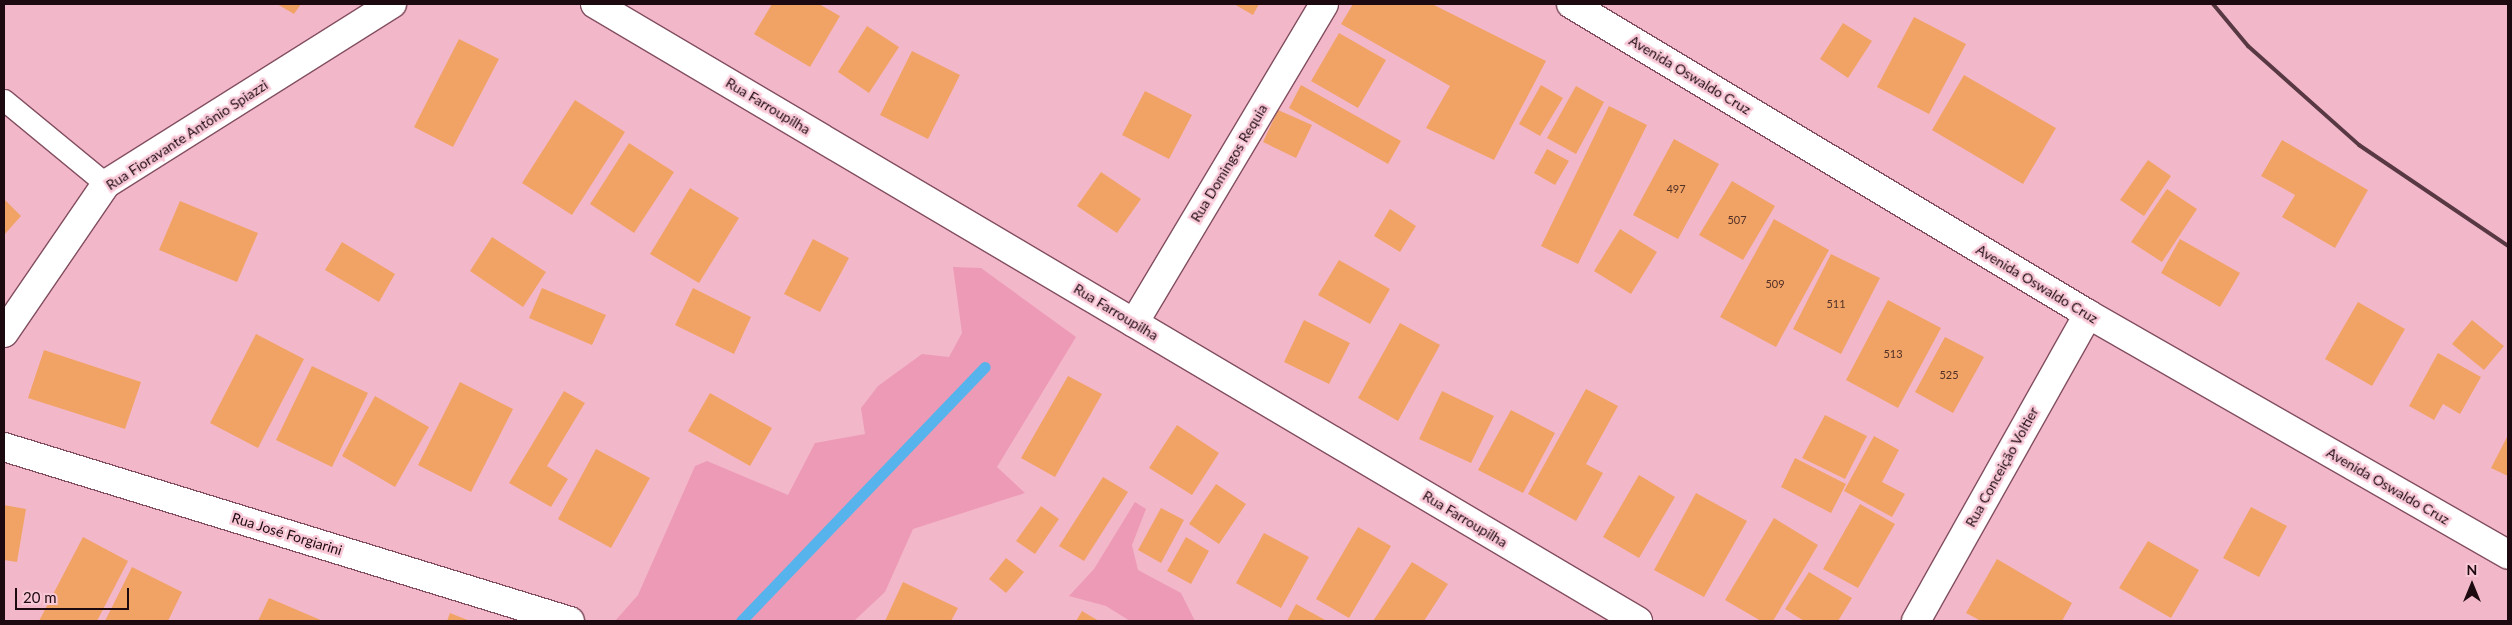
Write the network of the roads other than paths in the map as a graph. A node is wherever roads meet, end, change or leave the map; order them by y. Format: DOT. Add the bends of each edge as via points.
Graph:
graph roads {
  1 [pos="392,4"];
  2 [pos="595,4"];
  3 [pos="1324,4"];
  4 [pos="1571,4"];
  5 [pos="4,100"];
  6 [pos="106,184"];
  7 [pos="2088,314"];
  8 [pos="1134,323"];
  9 [pos="4,332"];
  10 [pos="4,447"];
  11 [pos="2508,555"];
  12 [pos="570,621"];
  13 [pos="1638,621"];
  14 [pos="1916,621"];
  1 -- 6 [label="street, Rua Fioravante Antônio Spiazzi"];
  2 -- 8 [label="street, Rua Farroupilha"];
  3 -- 8 [label="street, Rua Domingos Requia"];
  4 -- 7 [label="street, Avenida Oswaldo Cruz"];
  5 -- 6 [label="lane"];
  6 -- 9 [label="street, Rua Fioravante Antônio Spiazzi"];
  7 -- 11 [label="street, Avenida Oswaldo Cruz"];
  7 -- 14 [label="street, Rua Conceição Voltier"];
  8 -- 13 [label="street, Rua Farroupilha"];
  10 -- 12 [label="street, Rua José Forgiarini"];
}
